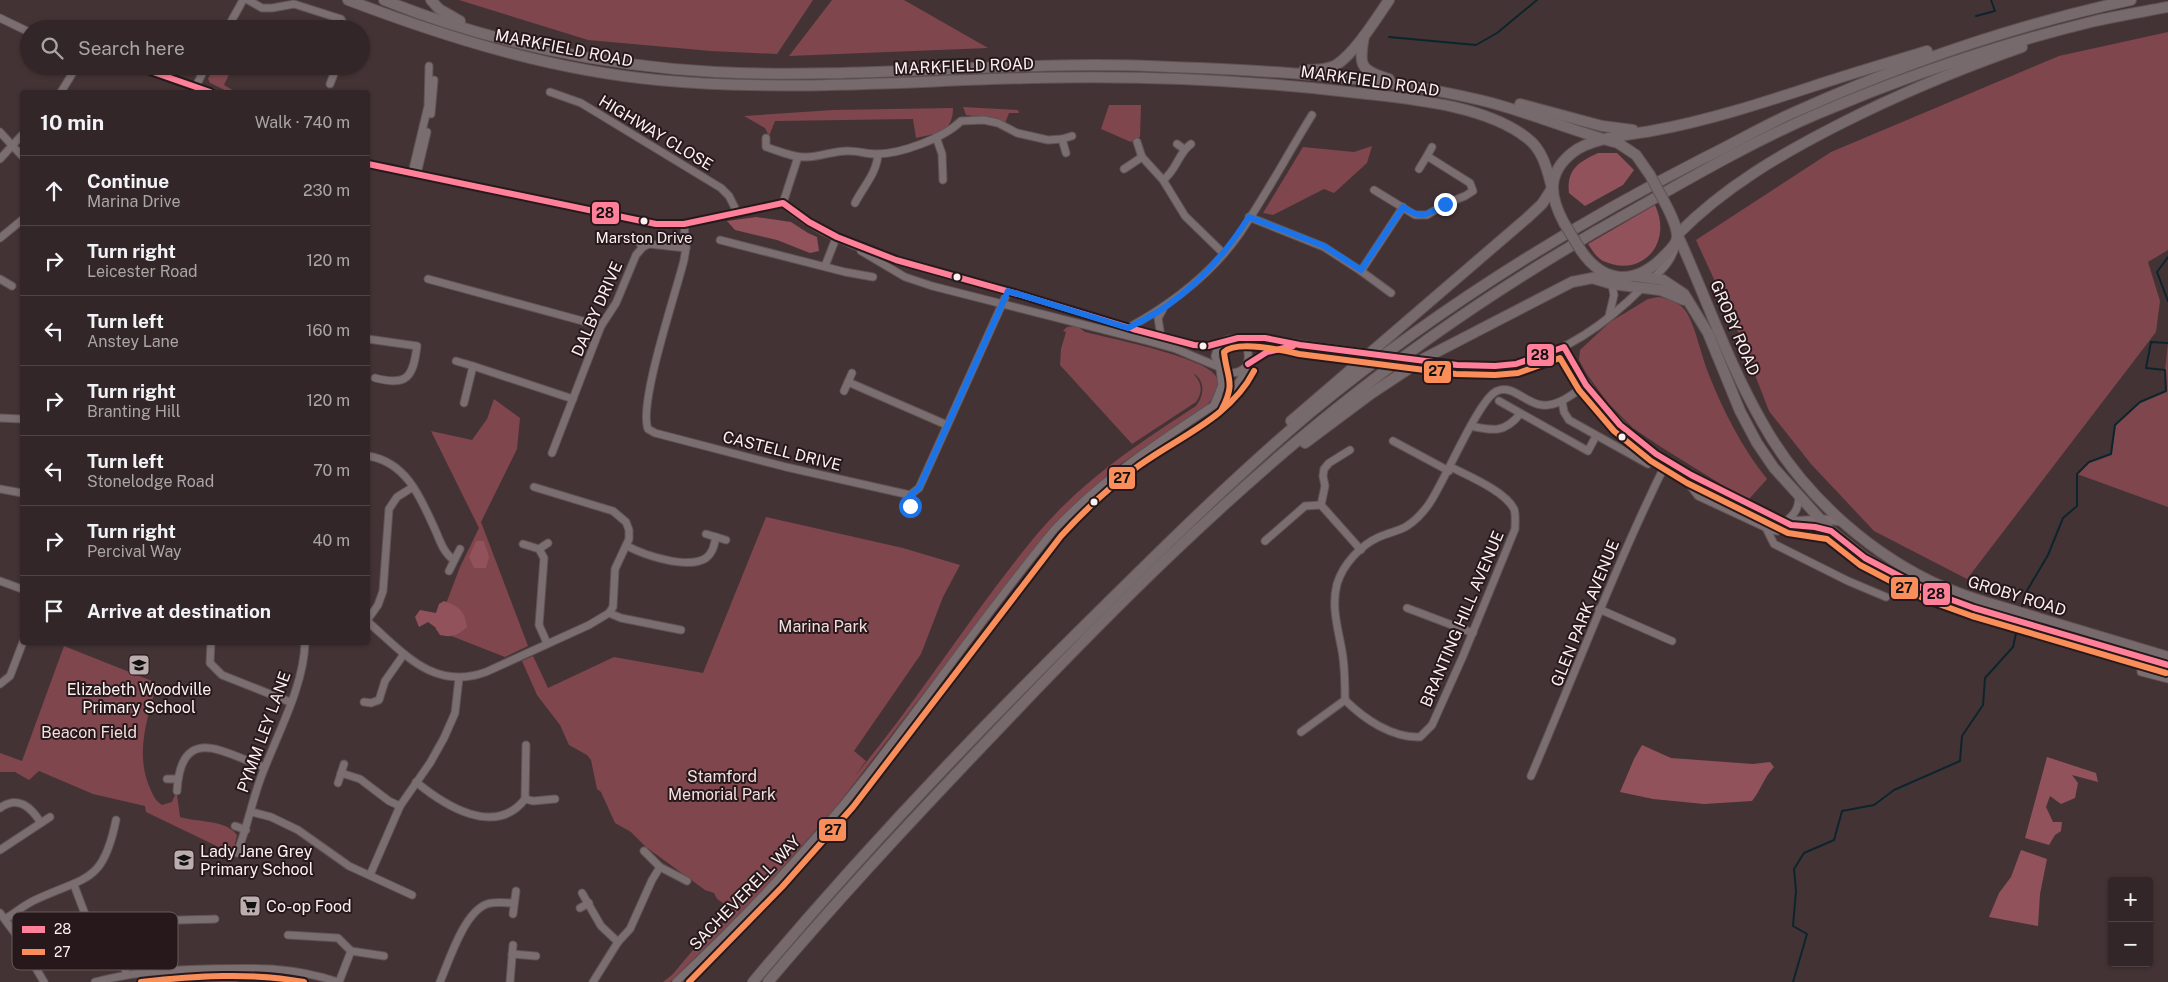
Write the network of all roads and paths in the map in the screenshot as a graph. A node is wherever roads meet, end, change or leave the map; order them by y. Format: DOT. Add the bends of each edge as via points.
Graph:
graph roads {
  1 [pos="242,0"];
  2 [pos="248,0"];
  3 [pos="348,0"];
  4 [pos="384,0"];
  5 [pos="431,0"];
  6 [pos="1389,0"];
  7 [pos="2131,0"];
  8 [pos="2168,9"];
  9 [pos="2062,17"];
  10 [pos="0,18"];
  11 [pos="232,20"];
  12 [pos="341,20"];
  13 [pos="20,28"];
  14 [pos="480,32"];
  15 [pos="1364,35"];
  16 [pos="430,66"];
  17 [pos="1271,72"];
  18 [pos="71,75"];
  19 [pos="162,75"];
  20 [pos="202,75"];
  21 [pos="333,75"];
  22 [pos="434,80"];
  23 [pos="330,84"];
  24 [pos="196,86"];
  25 [pos="1416,86"];
  26 [pos="62,90"];
  27 [pos="205,90"];
  28 [pos="550,92"];
  29 [pos="1312,116"];
  30 [pos="1651,131"];
  31 [pos="0,132"];
  32 [pos="1072,136"];
  33 [pos="20,137"];
  34 [pos="936,137"];
  35 [pos="766,138"];
  36 [pos="1062,139"];
  37 [pos="1606,140"];
  38 [pos="1136,142"];
  39 [pos="14,144"];
  40 [pos="1177,144"];
  41 [pos="1191,144"];
  42 [pos="1432,147"];
  43 [pos="1184,149"];
  44 [pos="20,153"];
  45 [pos="1066,153"];
  46 [pos="878,154"];
  47 [pos="1427,156"];
  48 [pos="798,157"];
  49 [pos="1142,157"];
  50 [pos="0,159"];
  51 [pos="370,164"];
  52 [pos="1124,169"];
  53 [pos="1419,169"];
  54 [pos="415,174"];
  55 [pos="943,180"];
  56 [pos="1163,180"];
  57 [pos="1551,189"];
  58 [pos="1374,190"];
  59 [pos="783,203"];
  60 [pos="855,203"];
  61 [pos="1403,207"];
  62 [pos="737,212"];
  63 [pos="1249,217"];
  64 [pos="20,222"];
  65 [pos="684,224"];
  66 [pos="0,238"];
  67 [pos="836,238"];
  68 [pos="1677,238"];
  69 [pos="720,240"];
  70 [pos="852,245"];
  71 [pos="686,248"];
  72 [pos="1222,253"];
  73 [pos="895,260"];
  74 [pos="912,265"];
  75 [pos="825,266"];
  76 [pos="891,269"];
  77 [pos="1361,270"];
  78 [pos="1635,276"];
  79 [pos="873,277"];
  80 [pos="905,277"];
  81 [pos="1653,277"];
  82 [pos="1610,278"];
  83 [pos="0,279"];
  84 [pos="428,279"];
  85 [pos="12,286"];
  86 [pos="1643,287"];
  87 [pos="1008,291"];
  88 [pos="1391,293"];
  89 [pos="1690,302"];
  90 [pos="1002,304"];
  91 [pos="1163,308"];
  92 [pos="1609,316"];
  93 [pos="600,326"];
  94 [pos="1128,328"];
  95 [pos="1161,337"];
  96 [pos="370,338"];
  97 [pos="1237,339"];
  98 [pos="1220,344"];
  99 [pos="1300,345"];
  100 [pos="1564,347"];
  101 [pos="456,361"];
  102 [pos="1247,365"];
  103 [pos="472,366"];
  104 [pos="1219,368"];
  105 [pos="852,373"];
  106 [pos="375,378"];
  107 [pos="848,382"];
  108 [pos="1586,385"];
  109 [pos="844,391"];
  110 [pos="573,399"];
  111 [pos="1562,401"];
  112 [pos="1499,402"];
  113 [pos="464,403"];
  114 [pos="1214,405"];
  115 [pos="1520,414"];
  116 [pos="0,418"];
  117 [pos="20,419"];
  118 [pos="947,425"];
  119 [pos="1471,426"];
  120 [pos="1596,436"];
  121 [pos="1393,441"];
  122 [pos="1350,450"];
  123 [pos="552,453"];
  124 [pos="370,456"];
  125 [pos="1666,461"];
  126 [pos="1648,464"];
  127 [pos="1271,465"];
  128 [pos="1450,469"];
  129 [pos="1691,475"];
  130 [pos="413,486"];
  131 [pos="534,488"];
  132 [pos="0,489"];
  133 [pos="20,493"];
  134 [pos="910,495"];
  135 [pos="1799,497"];
  136 [pos="1212,499"];
  137 [pos="1321,505"];
  138 [pos="910,506"];
  139 [pos="1820,519"];
  140 [pos="1784,521"];
  141 [pos="1844,522"];
  142 [pos="1766,528"];
  143 [pos="1831,532"];
  144 [pos="706,534"];
  145 [pos="716,537"];
  146 [pos="726,540"];
  147 [pos="1264,541"];
  148 [pos="548,543"];
  149 [pos="523,544"];
  150 [pos="626,546"];
  151 [pos="460,549"];
  152 [pos="539,549"];
  153 [pos="1360,550"];
  154 [pos="454,560"];
  155 [pos="449,571"];
  156 [pos="0,581"];
  157 [pos="20,588"];
  158 [pos="1886,597"];
  159 [pos="1408,608"];
  160 [pos="1599,609"];
  161 [pos="1996,610"];
  162 [pos="610,612"];
  163 [pos="370,618"];
  164 [pos="2035,621"];
  165 [pos="370,623"];
  166 [pos="681,630"];
  167 [pos="1473,633"];
  168 [pos="1672,641"];
  169 [pos="547,643"];
  170 [pos="22,645"];
  171 [pos="211,645"];
  172 [pos="305,645"];
  173 [pos="404,654"];
  174 [pos="2168,657"];
  175 [pos="2142,658"];
  176 [pos="2168,665"];
  177 [pos="459,678"];
  178 [pos="2168,679"];
  179 [pos="0,684"];
  180 [pos="1345,700"];
  181 [pos="290,702"];
  182 [pos="364,702"];
  183 [pos="1301,732"];
  184 [pos="526,745"];
  185 [pos="344,764"];
  186 [pos="264,767"];
  187 [pos="341,773"];
  188 [pos="1531,776"];
  189 [pos="167,779"];
  190 [pos="178,780"];
  191 [pos="338,782"];
  192 [pos="416,782"];
  193 [pos="177,791"];
  194 [pos="524,799"];
  195 [pos="555,799"];
  196 [pos="545,801"];
  197 [pos="400,806"];
  198 [pos="0,807"];
  199 [pos="547,810"];
  200 [pos="252,812"];
  201 [pos="50,817"];
  202 [pos="116,820"];
  203 [pos="41,823"];
  204 [pos="235,826"];
  205 [pos="114,828"];
  206 [pos="124,830"];
  207 [pos="246,830"];
  208 [pos="0,850"];
  209 [pos="644,852"];
  210 [pos="237,853"];
  211 [pos="660,867"];
  212 [pos="370,875"];
  213 [pos="687,882"];
  214 [pos="74,885"];
  215 [pos="516,891"];
  216 [pos="582,893"];
  217 [pos="412,895"];
  218 [pos="514,903"];
  219 [pos="589,903"];
  220 [pos="580,908"];
  221 [pos="16,912"];
  222 [pos="86,912"];
  223 [pos="0,913"];
  224 [pos="12,914"];
  225 [pos="513,914"];
  226 [pos="5,919"];
  227 [pos="215,919"];
  228 [pos="178,921"];
  229 [pos="12,928"];
  230 [pos="288,935"];
  231 [pos="618,942"];
  232 [pos="513,945"];
  233 [pos="351,951"];
  234 [pos="512,954"];
  235 [pos="384,956"];
  236 [pos="536,956"];
  237 [pos="37,970"];
  238 [pos="125,970"];
  239 [pos="126,974"];
  240 [pos="44,982"];
  241 [pos="96,982"];
  242 [pos="339,982"];
  243 [pos="440,982"];
  244 [pos="510,982"];
  245 [pos="594,982"];
  246 [pos="676,982"];
  247 [pos="753,982"];
  248 [pos="768,982"];
  1 -- 11 [label="street"];
  2 -- 12 [label="street" via="262,8 294,4"];
  3 -- 57 [label="highway, MARKFIELD ROAD" via="497,50 581,69 658,80 715,85 800,86 1032,78 1164,78 1277,84 1428,103 1488,118 1528,138 1543,159"];
  4 -- 14 [label="highway, MARKFIELD ROAD"];
  5 -- 14 [label="highway" via="439,9"];
  6 -- 15 [label="highway"];
  7 -- 9 [label="highway"];
  8 -- 68 [label="highway" via="2026,46 1955,71 1874,106 1814,136 1732,187 1709,204"];
  8 -- 127 [label="highway" via="2094,21 1921,72 1736,152 1587,235 1495,292 1377,376"];
  9 -- 30 [label="highway" via="1990,32 1702,121"];
  9 -- 136 [label="highway" via="1920,60 1801,110 1626,198 1502,272 1412,335 1310,414"];
  10 -- 13 [label="street"];
  14 -- 17 [label="highway, MARKFIELD ROAD" via="579,55 712,72 811,73 1089,65"];
  15 -- 17 [label="highway" via="1335,66"];
  15 -- 25 [label="highway" via="1360,58 1370,73"];
  16 -- 54 [label="street" via="428,106"];
  17 -- 25 [label="highway, MARKFIELD ROAD"];
  18 -- 26 [label="street"];
  19 -- 24 [label="street"];
  20 -- 24 [label="street"];
  21 -- 23 [label="street"];
  22 -- 54 [label="street" via="433,106"];
  24 -- 27 [label="street"];
  25 -- 30 [label="highway" via="1478,93 1602,126"];
  25 -- 37 [label="highway, MARKFIELD ROAD" via="1481,100"];
  28 -- 62 [label="street, HIGHWAY CLOSE" via="587,107 720,188 729,196"];
  29 -- 63 [label="street"];
  30 -- 37 [label="highway"];
  31 -- 39 [label="street"];
  32 -- 36 [label="street"];
  33 -- 39 [label="street"];
  34 -- 36 [label="street" via="952,130 961,121 984,120 1017,133 1048,140"];
  34 -- 46 [label="street"];
  34 -- 55 [label="street" via="942,154"];
  35 -- 48 [label="street" via="764,149"];
  36 -- 45 [label="street"];
  37 -- 57 [label="highway" via="1592,142 1572,152 1557,171"];
  37 -- 68 [label="highway, bridge" via="1636,155 1664,201"];
  38 -- 49 [label="street"];
  39 -- 44 [label="street"];
  39 -- 50 [label="street"];
  40 -- 43 [label="street"];
  41 -- 43 [label="street"];
  42 -- 47 [label="street"];
  43 -- 56 [label="street" via="1177,166"];
  46 -- 48 [label="street" via="848,151"];
  46 -- 60 [label="street" via="863,197"];
  47 -- 53 [label="street"];
  47 -- 61 [label="street" via="1470,183 1473,191 1427,215 1415,215"];
  48 -- 59 [label="street"];
  49 -- 52 [label="street"];
  49 -- 56 [label="street"];
  51 -- 54 [label="street"];
  54 -- 65 [label="street" via="656,224"];
  56 -- 72 [label="street" via="1185,216"];
  57 -- 82 [label="highway, bridge" via="1554,203 1580,250 1595,268"];
  57 -- 136 [label="highway" via="1527,218 1320,394 1231,476"];
  58 -- 61 [label="street"];
  59 -- 62 [label="street"];
  59 -- 67 [label="street" via="801,218"];
  61 -- 77 [label="street"];
  62 -- 65 [label="street"];
  63 -- 72 [label="street"];
  63 -- 77 [label="street" via="1324,246"];
  64 -- 66 [label="street"];
  65 -- 71 [label="street"];
  67 -- 70 [label="street"];
  67 -- 75 [label="street"];
  68 -- 78 [label="highway" via="1655,265"];
  68 -- 81 [label="street" via="1672,258"];
  68 -- 141 [label="highway, GROBY ROAD" via="1763,424 1802,479"];
  69 -- 75 [label="street"];
  70 -- 73 [label="street"];
  70 -- 76 [label="street"];
  71 -- 93 [label="street, DALBY DRIVE" via="640,244 616,303"];
  71 -- 134 [label="street, CASTELL DRIVE" via="653,371 646,415 648,429 786,467"];
  72 -- 91 [label="street" via="1191,286"];
  73 -- 74 [label="street"];
  73 -- 76 [label="street"];
  74 -- 80 [label="street"];
  74 -- 87 [label="street"];
  75 -- 79 [label="street"];
  76 -- 80 [label="street"];
  77 -- 88 [label="street"];
  78 -- 81 [label="highway, GROBY ROAD"];
  78 -- 82 [label="highway"];
  80 -- 90 [label="street"];
  81 -- 86 [label="street"];
  81 -- 89 [label="highway, GROBY ROAD" via="1677,288"];
  82 -- 86 [label="highway"];
  82 -- 92 [label="street" via="1613,304"];
  82 -- 127 [label="highway" via="1588,277 1551,292 1425,358"];
  83 -- 85 [label="street"];
  84 -- 93 [label="street"];
  86 -- 89 [label="highway"];
  86 -- 92 [label="street"];
  87 -- 90 [label="street"];
  87 -- 94 [label="street"];
  89 -- 135 [label="highway, GROBY ROAD" via="1708,333 1740,411 1757,443"];
  90 -- 104 [label="street" via="1176,349"];
  90 -- 118 [label="street"];
  91 -- 94 [label="street"];
  91 -- 95 [label="street" via="1158,318"];
  92 -- 100 [label="street"];
  93 -- 110 [label="street, DALBY DRIVE"];
  94 -- 95 [label="street"];
  95 -- 98 [label="street" via="1202,347"];
  96 -- 106 [label="street" via="417,346 415,360 403,380 392,382"];
  97 -- 98 [label="street"];
  97 -- 99 [label="street" via="1276,339"];
  97 -- 102 [label="street" via="1248,349"];
  98 -- 104 [label="street" via="1215,356"];
  99 -- 100 [label="street, bridge" via="1457,365 1494,366 1516,364"];
  99 -- 102 [label="street" via="1268,352"];
  100 -- 108 [label="street, GROBY ROAD"];
  101 -- 103 [label="street"];
  102 -- 104 [label="street" via="1235,373"];
  102 -- 114 [label="street, SACHEVERELL WAY" via="1234,388"];
  103 -- 110 [label="street"];
  103 -- 113 [label="street"];
  104 -- 114 [label="street" via="1222,384"];
  105 -- 107 [label="street"];
  107 -- 109 [label="street"];
  107 -- 118 [label="street"];
  108 -- 111 [label="street"];
  108 -- 125 [label="street, GROBY ROAD" via="1620,425"];
  110 -- 123 [label="street, DALBY DRIVE"];
  111 -- 119 [label="street" via="1544,406 1510,390 1497,391 1488,398"];
  111 -- 120 [label="street" via="1569,420"];
  112 -- 115 [label="street"];
  114 -- 246 [label="street, SACHEVERELL WAY" via="1125,465 1084,499 1054,530 808,847"];
  115 -- 119 [label="street" via="1508,426 1497,430"];
  115 -- 120 [label="street" via="1588,451"];
  116 -- 117 [label="street"];
  118 -- 134 [label="street" via="919,488"];
  119 -- 128 [label="street"];
  120 -- 126 [label="street"];
  121 -- 128 [label="street, BRANTING HILL AVENUE"];
  122 -- 137 [label="street" via="1324,469"];
  124 -- 130 [label="street" via="391,463"];
  125 -- 129 [label="street, GROBY ROAD"];
  125 -- 160 [label="street, GLEN PARK AVENUE"];
  127 -- 248 [label="highway" via="1103,621 923,808"];
  128 -- 153 [label="street" via="1428,505 1408,526 1376,538"];
  128 -- 167 [label="street, BRANTING HILL AVENUE" via="1484,484 1505,498 1515,510 1515,528"];
  129 -- 140 [label="street, GROBY ROAD"];
  129 -- 142 [label="street" via="1689,484 1698,496"];
  130 -- 154 [label="street" via="444,550"];
  130 -- 163 [label="street" via="397,497 389,508 383,591"];
  131 -- 150 [label="street" via="613,511 626,522 629,530"];
  132 -- 133 [label="street"];
  134 -- 138 [label="street"];
  135 -- 139 [label="highway, GROBY ROAD"];
  135 -- 140 [label="street" via="1795,514"];
  136 -- 247 [label="highway" via="997,712 798,928"];
  137 -- 147 [label="street" via="1305,506"];
  137 -- 153 [label="street"];
  139 -- 140 [label="street, GROBY ROAD"];
  139 -- 141 [label="street, GROBY ROAD"];
  139 -- 143 [label="highway, GROBY ROAD"];
  140 -- 142 [label="street, GROBY ROAD" via="1778,531"];
  140 -- 143 [label="street, GROBY ROAD"];
  141 -- 161 [label="highway, GROBY ROAD" via="1894,561"];
  142 -- 158 [label="street" via="1774,544"];
  143 -- 161 [label="highway, GROBY ROAD" via="1865,558 1904,580 1952,600"];
  144 -- 145 [label="street"];
  145 -- 146 [label="street"];
  145 -- 150 [label="street" via="712,552 692,563 666,560"];
  148 -- 152 [label="street"];
  149 -- 152 [label="street"];
  150 -- 162 [label="street" via="615,569 614,600"];
  151 -- 154 [label="street"];
  152 -- 169 [label="street" via="544,558 539,625"];
  153 -- 180 [label="street" via="1352,556 1338,582 1334,609 1342,652"];
  154 -- 155 [label="street"];
  156 -- 157 [label="street"];
  159 -- 167 [label="street"];
  160 -- 168 [label="street"];
  160 -- 188 [label="street, GLEN PARK AVENUE"];
  161 -- 164 [label="highway, GROBY ROAD"];
  162 -- 166 [label="street" via="621,618"];
  162 -- 169 [label="street"];
  164 -- 174 [label="highway, GROBY ROAD"];
  164 -- 175 [label="highway, GROBY ROAD"];
  165 -- 173 [label="street"];
  167 -- 180 [label="street, BRANTING HILL AVENUE" via="1432,725 1420,737 1405,738 1360,716"];
  169 -- 177 [label="street" via="486,672"];
  170 -- 179 [label="street" via="10,676"];
  171 -- 181 [label="street" via="210,663 222,675"];
  172 -- 181 [label="street, PYMM LEY LANE"];
  173 -- 177 [label="street" via="431,672"];
  173 -- 182 [label="street" via="385,681 382,703"];
  175 -- 176 [label="highway, GROBY ROAD"];
  175 -- 178 [label="street" via="2141,672"];
  177 -- 192 [label="street" via="455,713 430,763"];
  180 -- 183 [label="street"];
  181 -- 186 [label="street, PYMM LEY LANE"];
  184 -- 194 [label="street"];
  185 -- 187 [label="street"];
  186 -- 190 [label="street" via="204,747 186,755 180,765"];
  186 -- 200 [label="street, PYMM LEY LANE"];
  187 -- 191 [label="street"];
  187 -- 197 [label="street" via="360,780"];
  189 -- 190 [label="street"];
  190 -- 193 [label="street"];
  192 -- 194 [label="street" via="451,807 482,815 507,814"];
  192 -- 197 [label="street"];
  194 -- 196 [label="street"];
  195 -- 196 [label="street"];
  196 -- 199 [label="street"];
  197 -- 212 [label="street"];
  198 -- 203 [label="street" via="8,803 24,804 32,809"];
  200 -- 207 [label="street, PYMM LEY LANE"];
  200 -- 212 [label="street" via="298,830 350,866"];
  201 -- 203 [label="street"];
  202 -- 205 [label="street"];
  203 -- 208 [label="street"];
  204 -- 207 [label="street"];
  205 -- 206 [label="street"];
  205 -- 214 [label="street" via="105,858 89,877"];
  207 -- 210 [label="street, PYMM LEY LANE"];
  209 -- 211 [label="street"];
  211 -- 213 [label="street"];
  211 -- 231 [label="street" via="634,922"];
  212 -- 217 [label="street"];
  214 -- 221 [label="street" via="32,901"];
  214 -- 222 [label="street"];
  215 -- 218 [label="street"];
  216 -- 219 [label="street"];
  218 -- 225 [label="street"];
  218 -- 243 [label="street" via="487,904 475,911"];
  219 -- 220 [label="street"];
  219 -- 231 [label="street" via="601,926"];
  223 -- 226 [label="street"];
  224 -- 226 [label="street"];
  226 -- 229 [label="street"];
  227 -- 228 [label="street"];
  230 -- 233 [label="street" via="338,938"];
  231 -- 245 [label="street"];
  232 -- 234 [label="street"];
  233 -- 235 [label="street"];
  233 -- 242 [label="street"];
  234 -- 236 [label="street"];
  234 -- 244 [label="street"];
  237 -- 240 [label="street"];
  238 -- 239 [label="street"];
  239 -- 241 [label="street"];
  239 -- 242 [label="street" via="264,967 309,973"];
}
